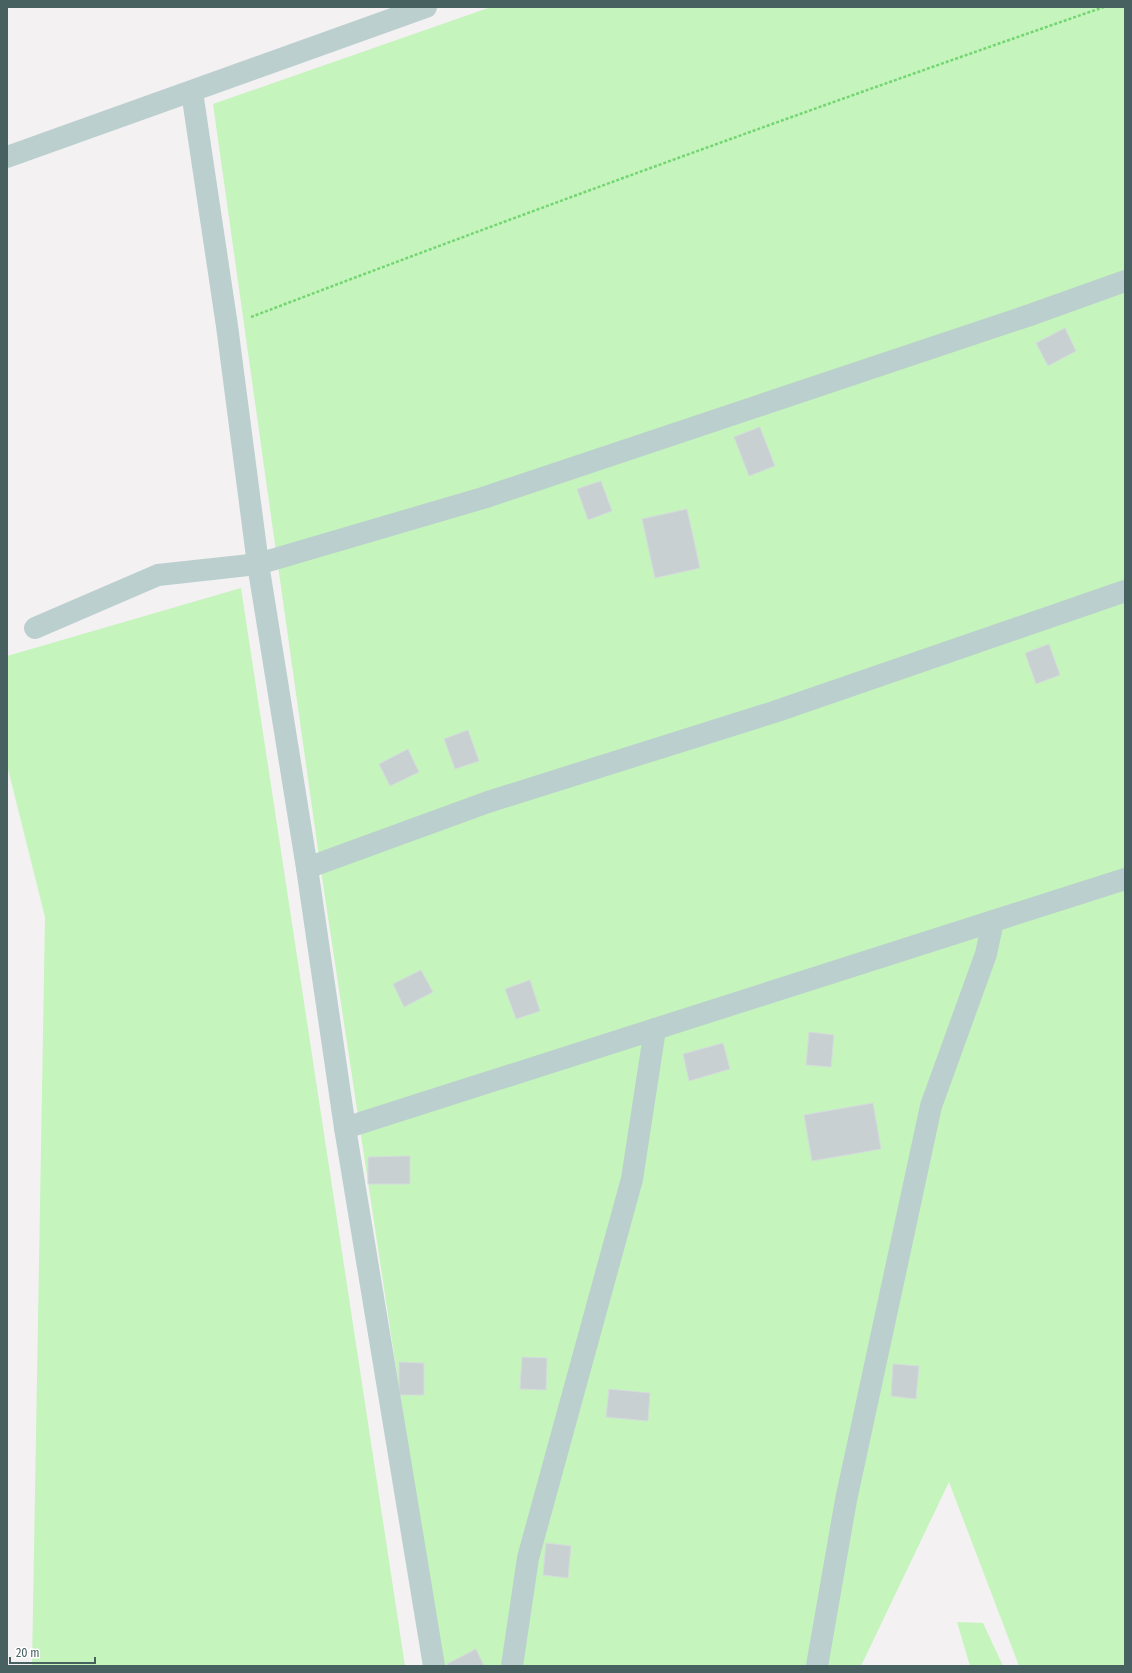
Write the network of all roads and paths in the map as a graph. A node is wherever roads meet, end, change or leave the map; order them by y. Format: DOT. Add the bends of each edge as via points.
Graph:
graph roads {
  1 [pos="426,7"];
  2 [pos="1104,7"];
  3 [pos="192,92"];
  4 [pos="7,157"];
  5 [pos="1125,281"];
  6 [pos="227,326"];
  7 [pos="258,564"];
  8 [pos="1125,591"];
  9 [pos="35,628"];
  10 [pos="307,868"];
  11 [pos="1125,879"];
  12 [pos="993,921"];
  13 [pos="655,1029"];
  14 [pos="345,1128"];
  15 [pos="434,1666"];
  16 [pos="512,1666"];
  17 [pos="817,1666"];
  1 -- 3 [label="street"];
  2 -- 6 [label="path" via="815,107 476,231"];
  3 -- 4 [label="street"];
  3 -- 6 [label="street"];
  5 -- 7 [label="street" via="1022,318 483,498"];
  6 -- 7 [label="street"];
  7 -- 9 [label="street" via="158,575"];
  7 -- 10 [label="street"];
  8 -- 10 [label="street" via="774,712 488,802"];
  10 -- 14 [label="street"];
  11 -- 12 [label="street"];
  12 -- 13 [label="street"];
  12 -- 17 [label="street" via="986,954 931,1106 846,1500"];
  13 -- 14 [label="street"];
  13 -- 16 [label="street" via="632,1178 528,1558"];
  14 -- 15 [label="street"];
}
